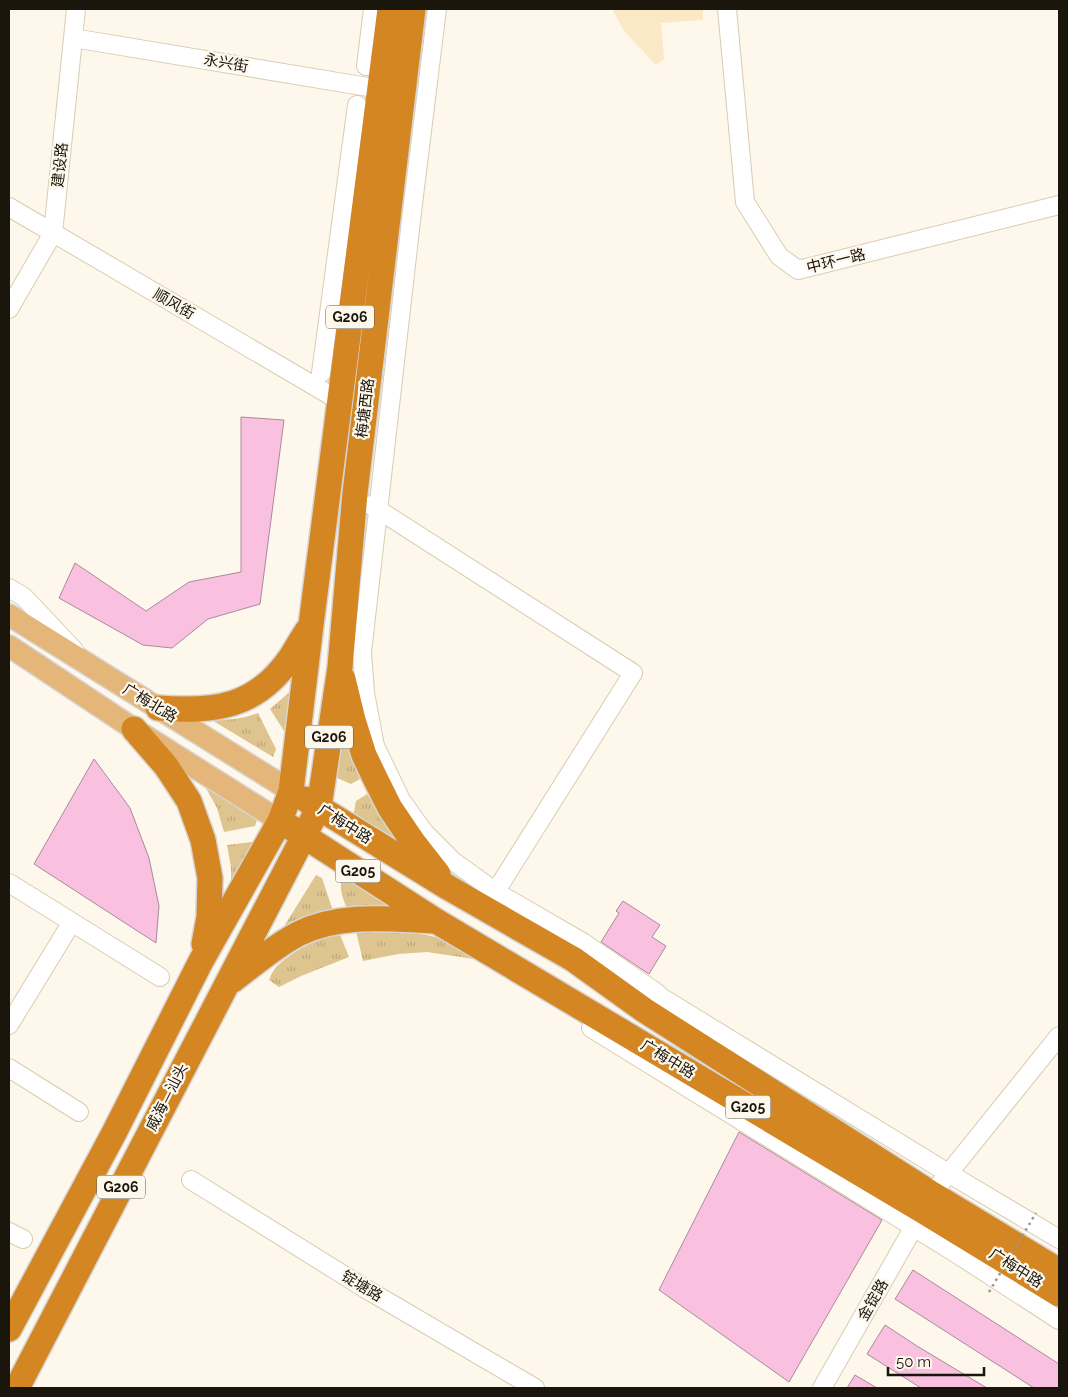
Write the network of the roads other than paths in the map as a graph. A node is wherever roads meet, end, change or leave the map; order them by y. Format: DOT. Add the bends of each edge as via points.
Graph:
graph roads {
  1 [pos="76,9"];
  2 [pos="374,9"];
  3 [pos="390,9"];
  4 [pos="413,9"];
  5 [pos="437,9"];
  6 [pos="727,9"];
  7 [pos="73,38"];
  8 [pos="366,66"];
  9 [pos="380,89"];
  10 [pos="357,104"];
  11 [pos="1059,205"];
  12 [pos="9,207"];
  13 [pos="53,233"];
  14 [pos="9,309"];
  15 [pos="321,373"];
  16 [pos="340,401"];
  17 [pos="355,494"];
  18 [pos="378,510"];
  19 [pos="9,588"];
  20 [pos="9,615"];
  21 [pos="311,625"];
  22 [pos="9,646"];
  23 [pos="90,666"];
  24 [pos="340,667"];
  25 [pos="158,708"];
  26 [pos="134,730"];
  27 [pos="291,790"];
  28 [pos="319,807"];
  29 [pos="280,821"];
  30 [pos="304,836"];
  31 [pos="403,859"];
  32 [pos="9,883"];
  33 [pos="384,888"];
  34 [pos="449,888"];
  35 [pos="490,901"];
  36 [pos="436,921"];
  37 [pos="72,922"];
  38 [pos="201,961"];
  39 [pos="160,977"];
  40 [pos="226,986"];
  41 [pos="9,1025"];
  42 [pos="1059,1036"];
  43 [pos="1059,1053"];
  44 [pos="9,1068"];
  45 [pos="80,1112"];
  46 [pos="953,1176"];
  47 [pos="191,1180"];
  48 [pos="928,1208"];
  49 [pos="1059,1240"];
  50 [pos="1059,1272"];
  51 [pos="1059,1294"];
  52 [pos="1059,1320"];
  53 [pos="9,1329"];
  54 [pos="17,1388"];
  55 [pos="534,1388"];
  56 [pos="822,1388"];
  1 -- 7 [label="street, 建设路"];
  2 -- 8 [label="street"];
  3 -- 9 [label="highway, 梅塘西路 / G206"];
  4 -- 17 [label="highway, 梅塘西路 / G206"];
  5 -- 18 [label="street"];
  6 -- 11 [label="street, 中环一路" via="745,202 778,256 798,270"];
  7 -- 9 [label="street, 永兴街"];
  7 -- 13 [label="street, 建设路"];
  9 -- 16 [label="highway, 梅塘西路 / G206"];
  10 -- 15 [label="street"];
  12 -- 13 [label="street, 顺风街"];
  13 -- 14 [label="street, 建设路"];
  13 -- 16 [label="street, 顺风街"];
  16 -- 21 [label="highway, 梅塘西路 / G206"];
  17 -- 18 [label="street"];
  17 -- 24 [label="highway, 梅塘西路 / G206"];
  18 -- 35 [label="street" via="362,652 365,693 375,746 401,800 424,832"];
  18 -- 35 [label="street" via="633,673"];
  19 -- 23 [label="street" via="24,598"];
  20 -- 23 [label="main road, 广梅北路"];
  21 -- 25 [label="highway" via="276,675 245,699 229,705 187,710"];
  21 -- 27 [label="highway, 梅塘西路 / G206"];
  22 -- 26 [label="main road, 广梅北路"];
  23 -- 25 [label="main road, 广梅北路"];
  24 -- 28 [label="highway, 梅塘西路 / G206"];
  24 -- 34 [label="highway" via="364,755 390,808"];
  25 -- 27 [label="main road, 广梅北路"];
  26 -- 29 [label="main road, 广梅北路"];
  26 -- 38 [label="highway" via="166,766 188,801 204,840 210,878 209,917"];
  27 -- 28 [label="highway, 广梅中路 / G205"];
  27 -- 29 [label="highway, 威海—汕头 / G206"];
  28 -- 30 [label="highway, 威海—汕头 / G206"];
  28 -- 31 [label="highway, 广梅中路 / G205"];
  29 -- 30 [label="highway, 广梅中路 / G205"];
  29 -- 38 [label="highway, 威海—汕头 / G206"];
  30 -- 33 [label="highway, 广梅中路 / G205"];
  30 -- 40 [label="highway, 威海—汕头 / G206"];
  31 -- 33 [label="highway"];
  31 -- 34 [label="highway, 广梅中路 / G205"];
  32 -- 37 [label="street"];
  33 -- 36 [label="highway, 广梅中路 / G205"];
  34 -- 35 [label="highway, 广梅中路 / G205"];
  35 -- 46 [label="street" via="584,943 656,994"];
  35 -- 48 [label="highway, 广梅中路 / G205"];
  36 -- 40 [label="highway" via="362,918 331,922 299,934"];
  36 -- 48 [label="highway, 广梅中路 / G205"];
  37 -- 39 [label="street"];
  37 -- 41 [label="street"];
  38 -- 53 [label="highway, 威海—汕头 / G206"];
  40 -- 54 [label="highway, 威海—汕头 / G206"];
  42 -- 46 [label="street"];
  43 -- 46 [label="street"];
  44 -- 45 [label="street"];
  46 -- 48 [label="street, 金锭路"];
  46 -- 49 [label="street"];
  47 -- 55 [label="street, 锭塘路"];
  48 -- 50 [label="highway, 广梅中路 / G205"];
  48 -- 51 [label="highway, 广梅中路 / G205"];
  48 -- 52 [label="street"];
  48 -- 56 [label="street, 金锭路"];
}
